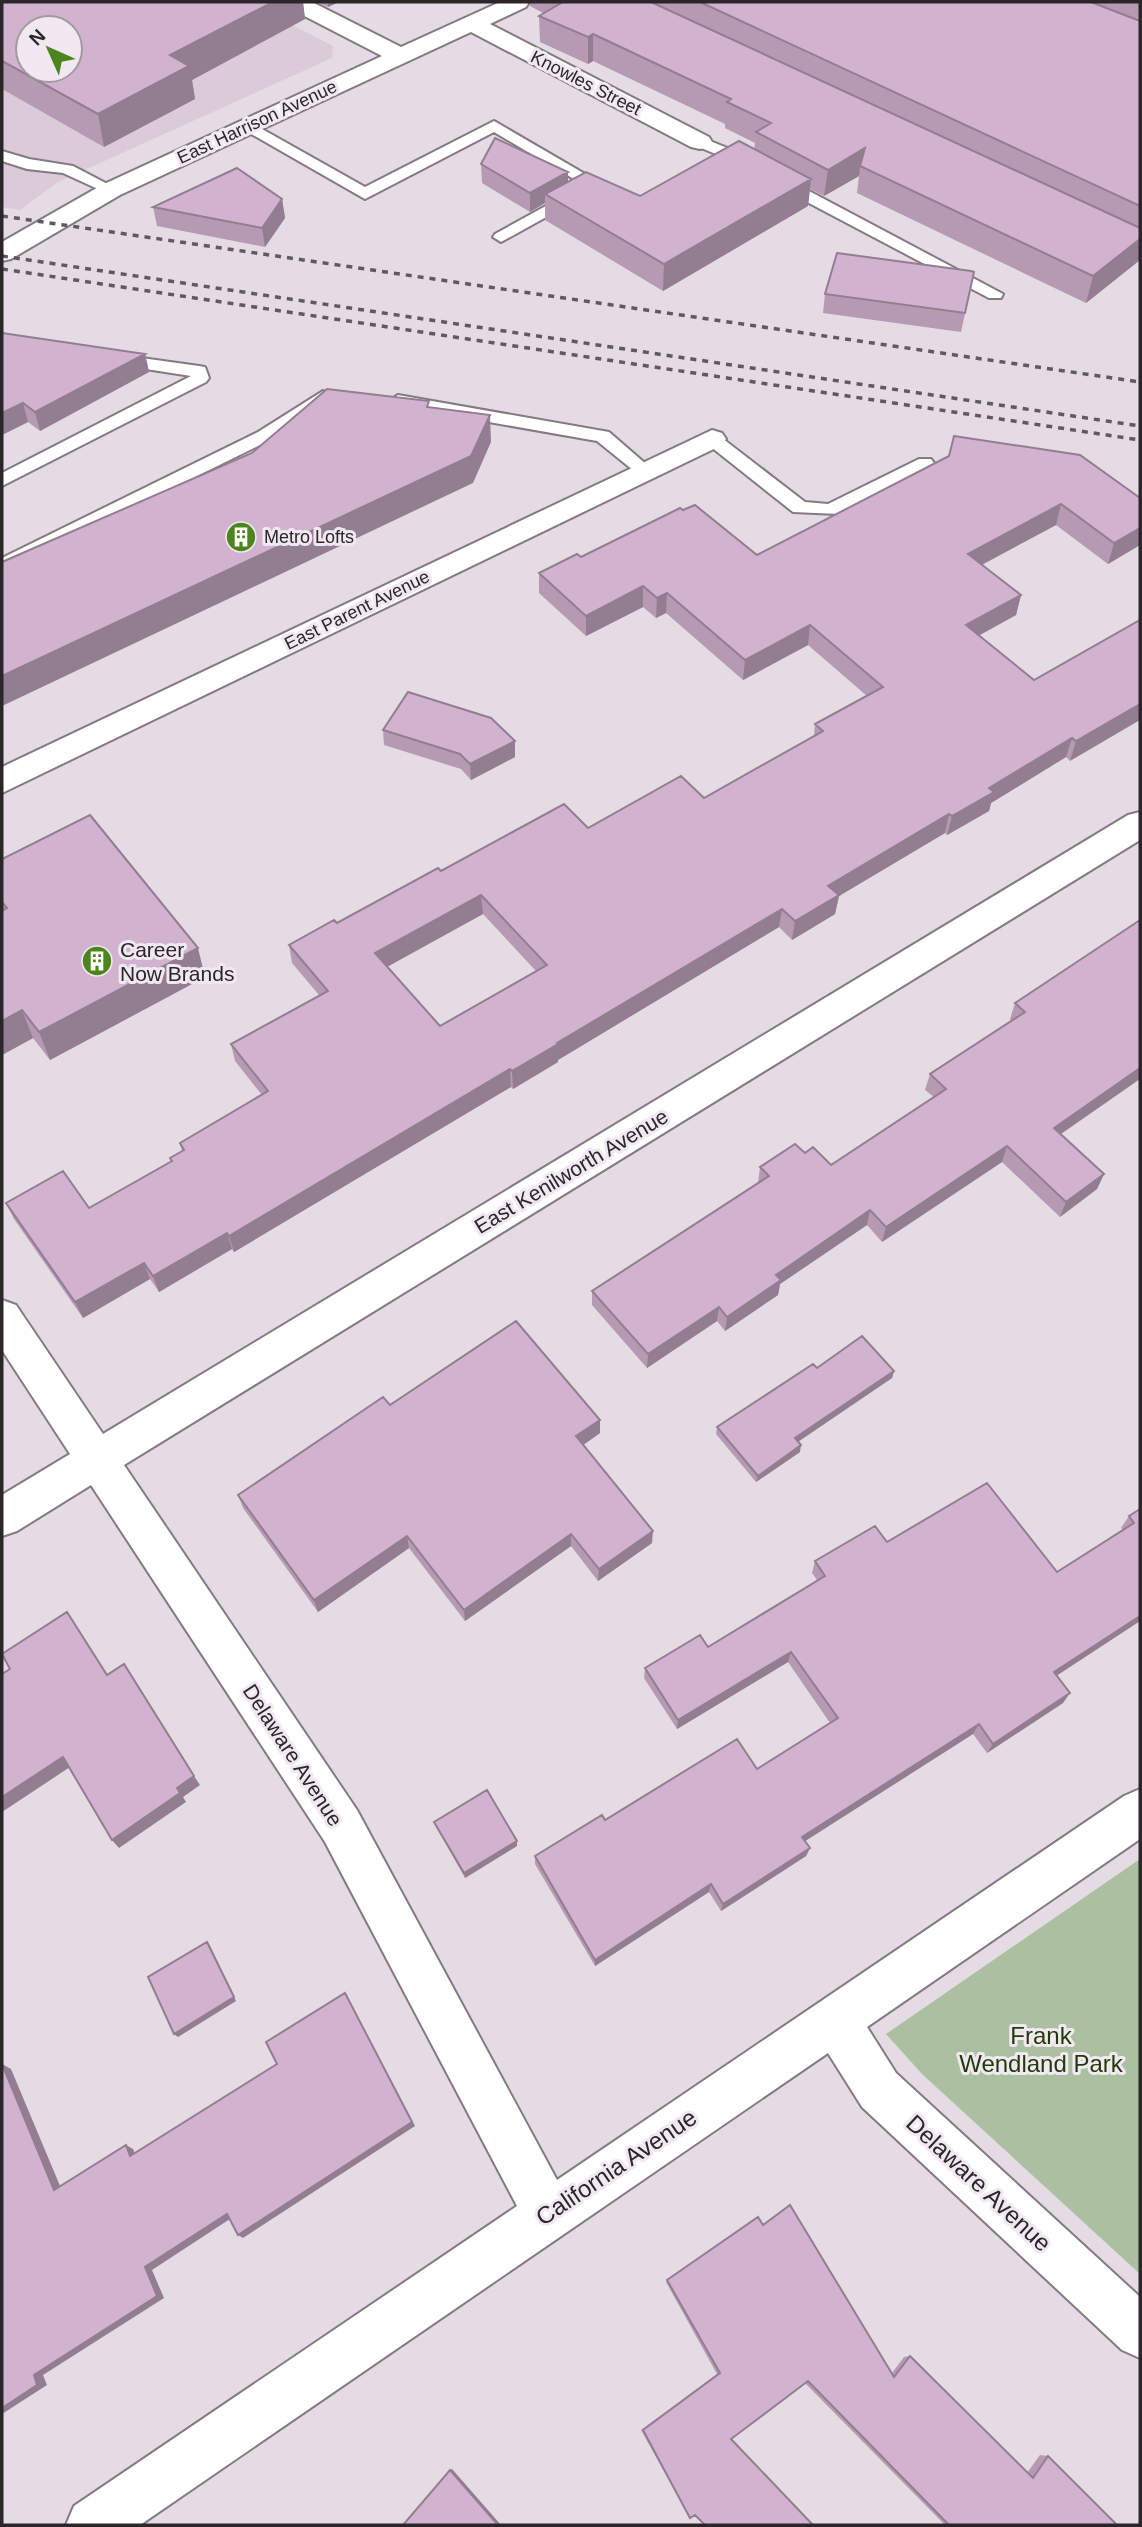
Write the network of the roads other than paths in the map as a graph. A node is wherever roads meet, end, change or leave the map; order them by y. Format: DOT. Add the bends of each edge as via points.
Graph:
graph roads {
  1 [pos="295,2"];
  2 [pos="515,2"];
  3 [pos="471,23"];
  4 [pos="400,56"];
  5 [pos="247,127"];
  6 [pos="700,142"];
  7 [pos="2,156"];
  8 [pos="111,190"];
  9 [pos="501,237"];
  10 [pos="2,253"];
  11 [pos="995,294"];
  12 [pos="94,356"];
  13 [pos="346,393"];
  14 [pos="374,397"];
  15 [pos="712,439"];
  16 [pos="925,463"];
  17 [pos="645,471"];
  18 [pos="2,480"];
  19 [pos="2,566"];
  20 [pos="2,781"];
  21 [pos="1140,824"];
  22 [pos="2,1317"];
  23 [pos="96,1460"];
  24 [pos="2,1517"];
  25 [pos="1140,1812"];
  26 [pos="834,2019"];
  27 [pos="548,2214"];
  28 [pos="1140,2332"];
  29 [pos="93,2525"];
  1 -- 4 [label="street"];
  2 -- 3 [label="street, East Harrison Avenue"];
  3 -- 4 [label="street, East Harrison Avenue"];
  3 -- 6 [label="street, Knowles Street"];
  4 -- 5 [label="street, East Harrison Avenue"];
  5 -- 8 [label="street, East Harrison Avenue"];
  5 -- 9 [label="lane" via="365,194 494,126 596,185"];
  6 -- 11 [label="lane"];
  7 -- 8 [label="lane" via="67,169"];
  8 -- 10 [label="street, East Harrison Avenue"];
  12 -- 18 [label="lane" via="199,371 200,378"];
  13 -- 19 [label="lane" via="333,390 264,436"];
  14 -- 17 [label="lane" via="603,436"];
  15 -- 16 [label="lane" via="800,508 831,510"];
  15 -- 17 [label="street, East Parent Avenue"];
  17 -- 20 [label="street, East Parent Avenue"];
  21 -- 23 [label="street, East Kenilworth Avenue"];
  22 -- 23 [label="street, Delaware Avenue"];
  23 -- 24 [label="street, East Kenilworth Avenue"];
  23 -- 27 [label="street, Delaware Avenue" via="341,1826"];
  25 -- 26 [label="street, California Avenue"];
  26 -- 27 [label="street, California Avenue"];
  26 -- 28 [label="street, Delaware Avenue" via="879,2090"];
  27 -- 29 [label="street, California Avenue"];
}
